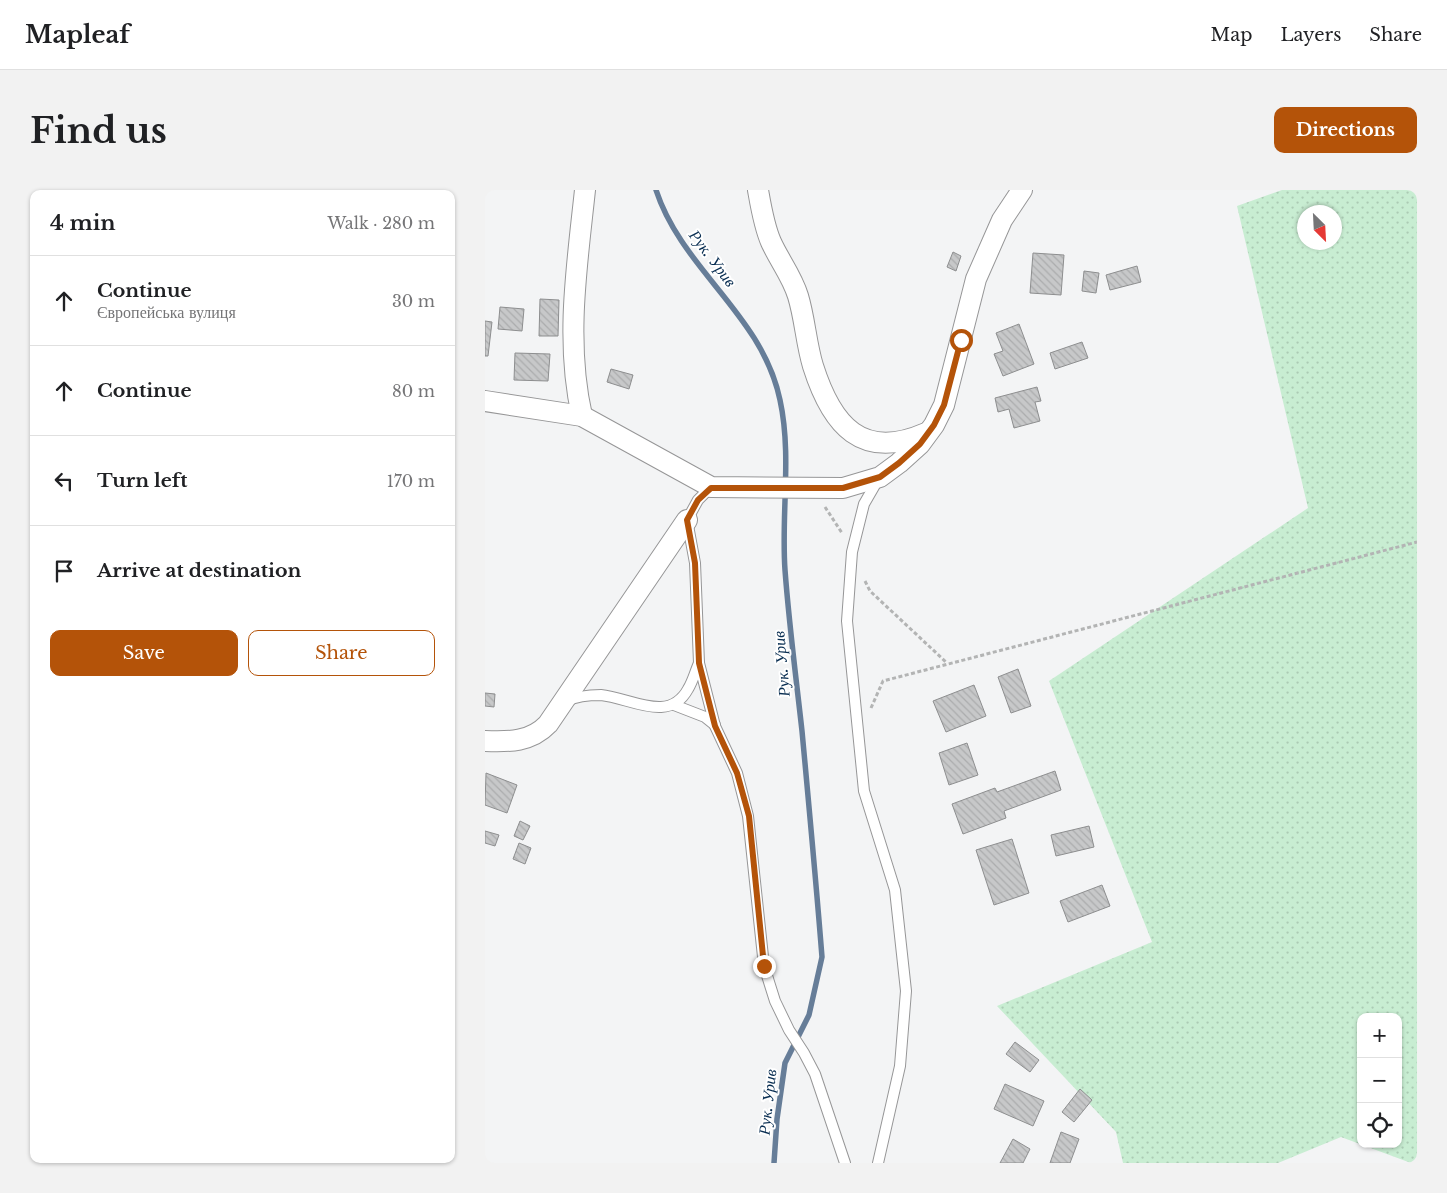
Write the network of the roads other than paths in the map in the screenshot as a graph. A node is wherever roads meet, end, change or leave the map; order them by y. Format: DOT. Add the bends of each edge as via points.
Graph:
graph roads {
  1 [pos="585,190"];
  2 [pos="758,190"];
  3 [pos="1022,190"];
  4 [pos="485,401"];
  5 [pos="582,416"];
  6 [pos="930,431"];
  7 [pos="880,477"];
  8 [pos="711,488"];
  9 [pos="687,520"];
  10 [pos="699,663"];
  11 [pos="563,703"];
  12 [pos="674,705"];
  13 [pos="715,726"];
  14 [pos="485,741"];
  15 [pos="845,1163"];
  16 [pos="878,1163"];
  1 -- 5 [label="street" via="574,291 574,365"];
  2 -- 6 [label="street" via="770,240 798,294 818,379 836,413 847,428 867,442 901,442"];
  3 -- 6 [label="street" via="1003,220 976,279 944,405"];
  4 -- 5 [label="street"];
  5 -- 8 [label="street"];
  6 -- 7 [label="street" via="899,463"];
  7 -- 8 [label="street" via="843,488"];
  7 -- 16 [label="lane" via="865,504 852,552 847,621 864,790 895,890 907,991 900,1066"];
  8 -- 9 [label="lane" via="698,500"];
  9 -- 10 [label="lane" via="695,563"];
  9 -- 11 [label="street"];
  10 -- 12 [label="lane" via="688,690"];
  10 -- 13 [label="lane"];
  11 -- 12 [label="lane" via="577,697 601,695 651,708"];
  11 -- 14 [label="street" via="539,734 527,739"];
  12 -- 13 [label="lane" via="705,718"];
  13 -- 15 [label="lane" via="737,773 749,816 764,966 775,1001 815,1074"];
}
